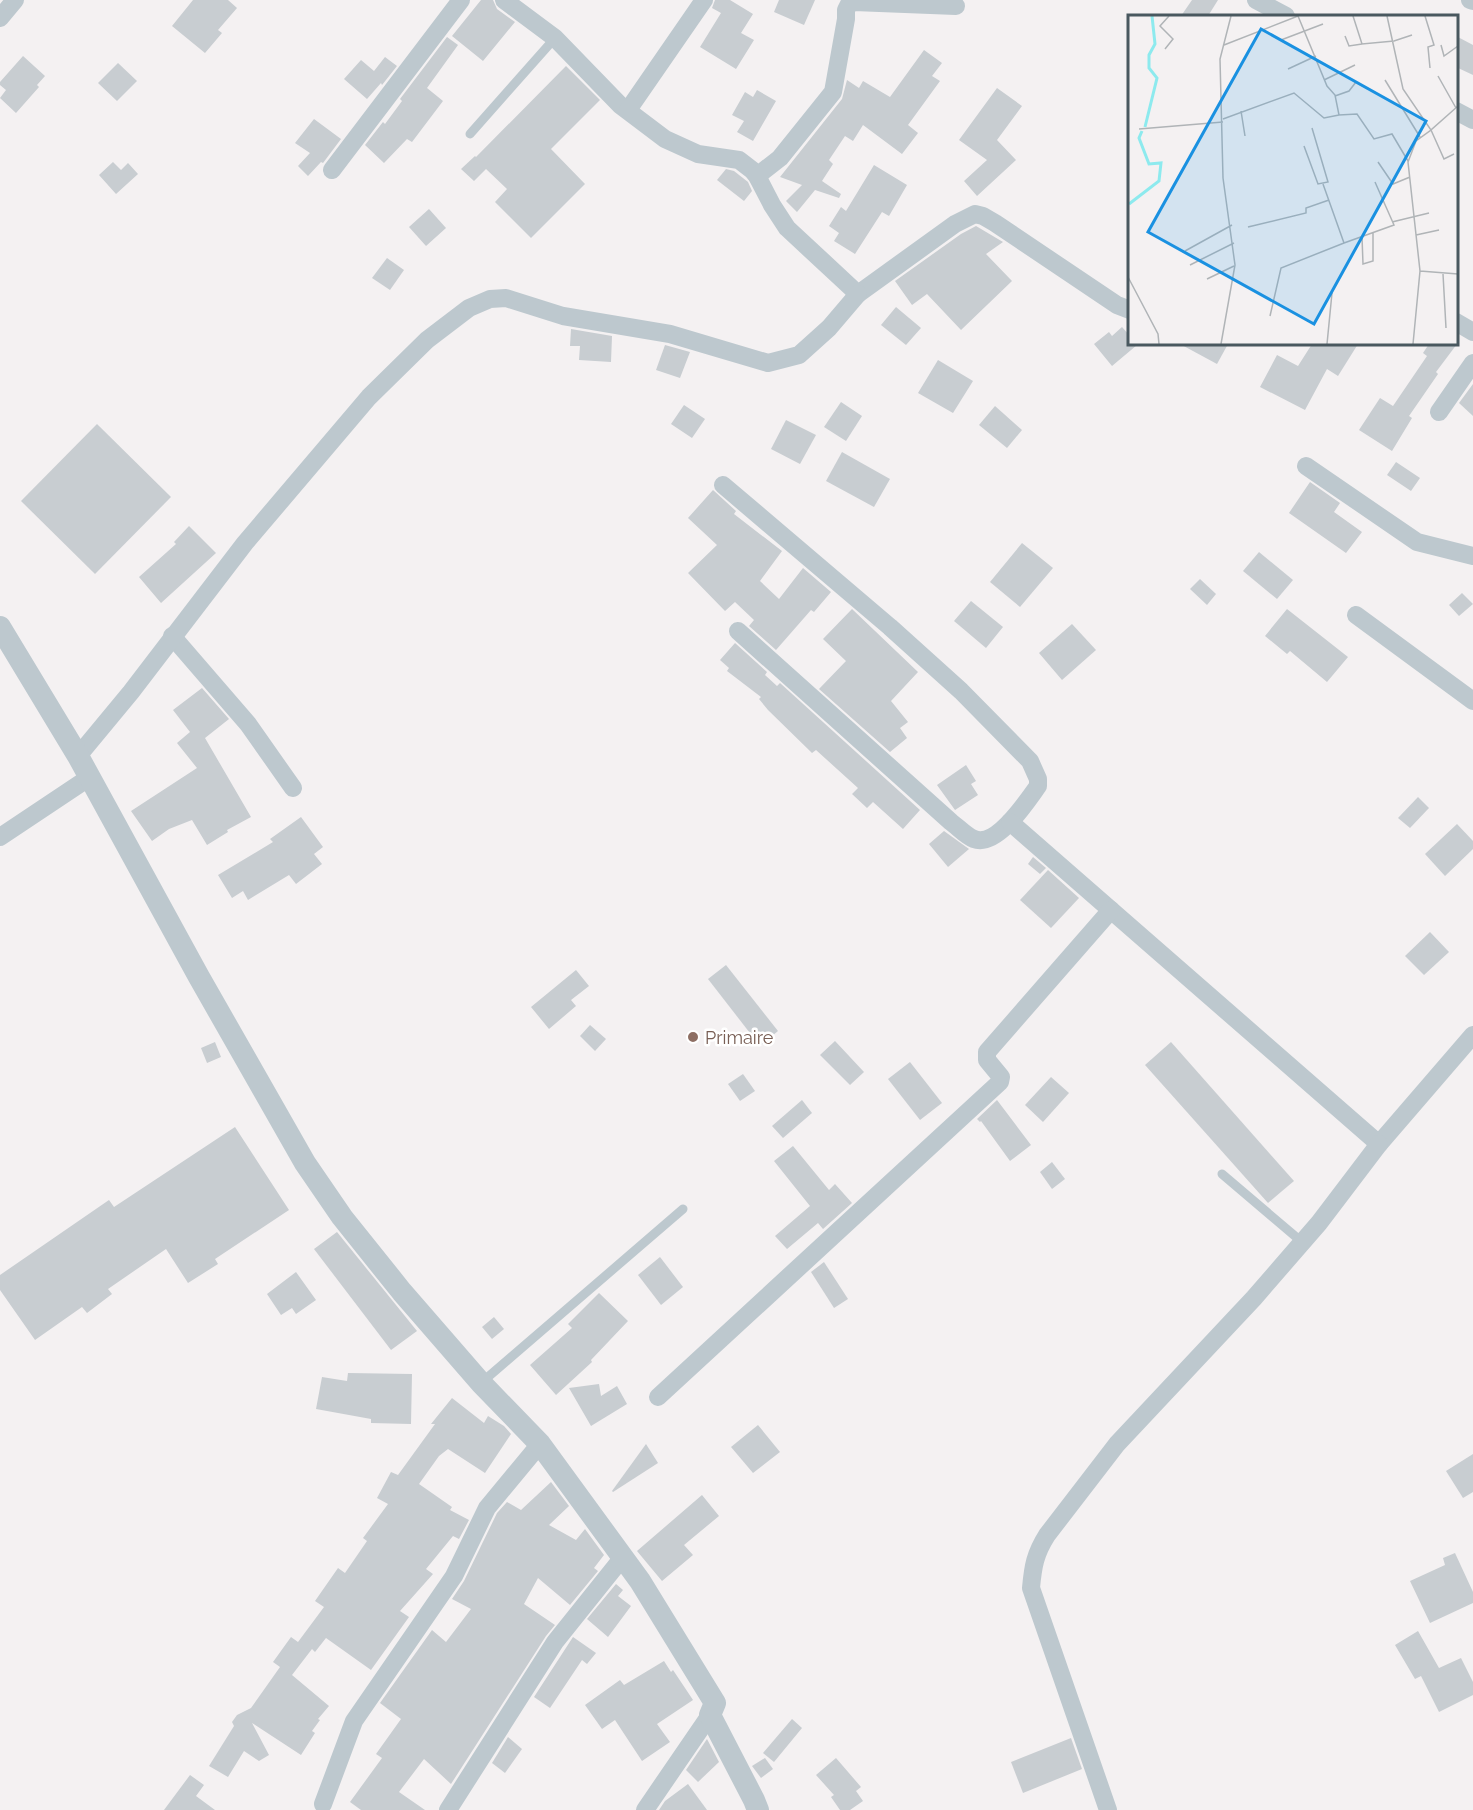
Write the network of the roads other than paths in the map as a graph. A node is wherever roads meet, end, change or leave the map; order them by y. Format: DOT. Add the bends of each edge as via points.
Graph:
graph roads {
  1 [pos="15,0"];
  2 [pos="462,0"];
  3 [pos="504,0"];
  4 [pos="704,0"];
  5 [pos="1256,0"];
  6 [pos="956,6"];
  7 [pos="1284,15"];
  8 [pos="0,18"];
  9 [pos="555,38"];
  10 [pos="628,110"];
  11 [pos="1458,112"];
  12 [pos="1473,120"];
  13 [pos="470,134"];
  14 [pos="332,170"];
  15 [pos="757,176"];
  16 [pos="858,294"];
  17 [pos="1128,309"];
  18 [pos="1458,323"];
  19 [pos="1473,332"];
  20 [pos="1473,363"];
  21 [pos="1439,412"];
  22 [pos="1306,466"];
  23 [pos="723,485"];
  24 [pos="1473,556"];
  25 [pos="1356,615"];
  26 [pos="0,627"];
  27 [pos="738,631"];
  28 [pos="172,636"];
  29 [pos="1473,701"];
  30 [pos="78,756"];
  31 [pos="90,777"];
  32 [pos="293,788"];
  33 [pos="1010,822"];
  34 [pos="0,837"];
  35 [pos="1111,910"];
  36 [pos="1473,1035"];
  37 [pos="1379,1144"];
  38 [pos="1222,1174"];
  39 [pos="683,1209"];
  40 [pos="1302,1242"];
  41 [pos="481,1383"];
  42 [pos="658,1397"];
  43 [pos="540,1444"];
  44 [pos="623,1557"];
  45 [pos="710,1715"];
  46 [pos="323,1804"];
  47 [pos="448,1810"];
  48 [pos="645,1810"];
  49 [pos="758,1810"];
  50 [pos="1108,1810"];
  1 -- 8 [label="street"];
  2 -- 14 [label="street"];
  3 -- 9 [label="street"];
  4 -- 10 [label="street"];
  5 -- 7 [label="street"];
  6 -- 15 [label="street" via="849,4 833,92 780,158"];
  9 -- 10 [label="street"];
  9 -- 13 [label="lane"];
  10 -- 15 [label="street" via="665,139 698,154 739,160"];
  11 -- 12 [label="street"];
  15 -- 16 [label="street" via="787,228"];
  16 -- 17 [label="street" via="955,224 975,214 994,222"];
  16 -- 28 [label="street" via="799,355 768,363 670,334 563,316 506,298 490,299 469,308 427,340 369,397"];
  18 -- 19 [label="street"];
  20 -- 21 [label="street"];
  22 -- 24 [label="street" via="1417,542"];
  23 -- 33 [label="street" via="908,643 1030,762 1038,786"];
  25 -- 29 [label="street"];
  26 -- 30 [label="street"];
  27 -- 33 [label="street" via="974,839 990,838"];
  28 -- 30 [label="street"];
  28 -- 32 [label="street" via="249,723"];
  30 -- 31 [label="street"];
  31 -- 34 [label="street"];
  31 -- 41 [label="street" via="305,1163 394,1282"];
  33 -- 35 [label="street"];
  35 -- 37 [label="street"];
  35 -- 42 [label="street" via="987,1052 987,1060 1001,1077 1000,1082"];
  36 -- 37 [label="street"];
  37 -- 40 [label="street"];
  38 -- 40 [label="lane"];
  39 -- 41 [label="lane"];
  40 -- 50 [label="street" via="1118,1444 1037,1551 1031,1588"];
  41 -- 43 [label="street"];
  43 -- 44 [label="street"];
  43 -- 46 [label="street" via="487,1508 454,1576 354,1721"];
  44 -- 45 [label="street" via="715,1703"];
  44 -- 47 [label="street" via="555,1642"];
  45 -- 48 [label="street"];
  45 -- 49 [label="street"];
}
